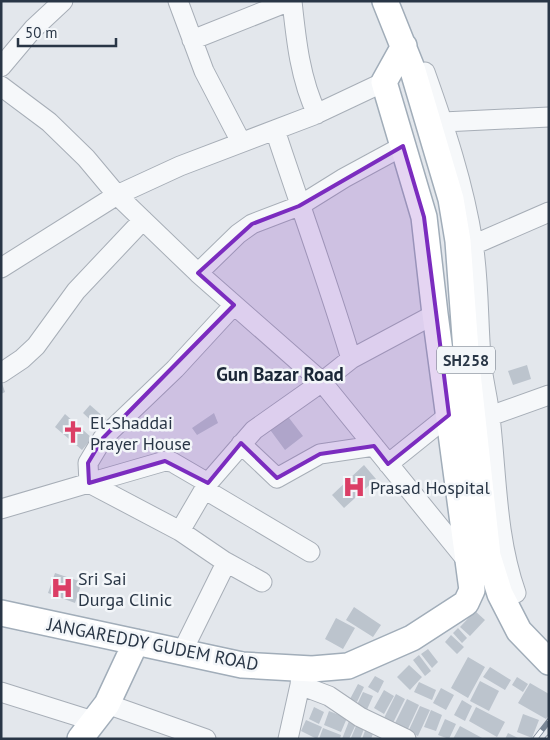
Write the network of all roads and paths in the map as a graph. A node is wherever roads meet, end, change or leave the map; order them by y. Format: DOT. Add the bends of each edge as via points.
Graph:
graph roads {
  1 [pos="63,1"];
  2 [pos="178,1"];
  3 [pos="291,1"];
  4 [pos="385,1"];
  5 [pos="192,40"];
  6 [pos="404,46"];
  7 [pos="1,67"];
  8 [pos="384,82"];
  9 [pos="1,86"];
  10 [pos="312,103"];
  11 [pos="549,117"];
  12 [pos="443,122"];
  13 [pos="235,129"];
  14 [pos="275,130"];
  15 [pos="403,146"];
  16 [pos="117,195"];
  17 [pos="300,206"];
  18 [pos="549,212"];
  19 [pos="143,220"];
  20 [pos="473,245"];
  21 [pos="1,268"];
  22 [pos="198,273"];
  23 [pos="234,305"];
  24 [pos="435,314"];
  25 [pos="351,359"];
  26 [pos="1,373"];
  27 [pos="322,382"];
  28 [pos="549,395"];
  29 [pos="449,415"];
  30 [pos="490,416"];
  31 [pos="241,444"];
  32 [pos="374,446"];
  33 [pos="388,464"];
  34 [pos="89,483"];
  35 [pos="206,486"];
  36 [pos="1,509"];
  37 [pos="180,531"];
  38 [pos="310,552"];
  39 [pos="224,562"];
  40 [pos="468,562"];
  41 [pos="262,582"];
  42 [pos="516,593"];
  43 [pos="1,612"];
  44 [pos="136,642"];
  45 [pos="182,652"];
  46 [pos="549,662"];
  47 [pos="300,676"];
  48 [pos="1,692"];
  49 [pos="93,721"];
  50 [pos="206,739"];
  51 [pos="288,739"];
  52 [pos="406,739"];
  1 -- 7 [label="street" via="33,29"];
  2 -- 5 [label="street"];
  3 -- 5 [label="street"];
  3 -- 10 [label="street"];
  4 -- 6 [label="main road"];
  5 -- 13 [label="street" via="204,71"];
  6 -- 8 [label="main road"];
  6 -- 12 [label="street" via="419,57"];
  6 -- 46 [label="main road, SH258" via="428,116 458,241 467,364 488,556 500,594 519,631"];
  8 -- 10 [label="street"];
  8 -- 15 [label="main road, JANGAREDDY GUDEM ROAD"];
  9 -- 16 [label="street" via="49,122 86,158"];
  10 -- 14 [label="street"];
  11 -- 12 [label="street"];
  12 -- 20 [label="street" via="463,192"];
  13 -- 14 [label="street"];
  13 -- 16 [label="street" via="180,166"];
  14 -- 17 [label="street"];
  15 -- 17 [label="street"];
  15 -- 24 [label="main road, JANGAREDDY GUDEM ROAD" via="424,217"];
  16 -- 19 [label="street"];
  16 -- 21 [label="street"];
  17 -- 22 [label="street" via="252,224"];
  17 -- 25 [label="street"];
  18 -- 20 [label="street"];
  19 -- 22 [label="street"];
  19 -- 26 [label="street" via="76,291 36,346"];
  20 -- 30 [label="street" via="481,358"];
  22 -- 23 [label="street"];
  23 -- 27 [label="street"];
  23 -- 34 [label="street" via="175,369 103,438 88,463"];
  24 -- 25 [label="street"];
  24 -- 29 [label="main road, JANGAREDDY GUDEM ROAD"];
  25 -- 27 [label="street"];
  27 -- 31 [label="street" via="254,430"];
  27 -- 32 [label="street"];
  28 -- 30 [label="street"];
  29 -- 33 [label="street"];
  29 -- 40 [label="main road, JANGAREDDY GUDEM ROAD"];
  30 -- 42 [label="street" via="500,523 507,568"];
  31 -- 32 [label="street" via="277,478 320,454"];
  31 -- 35 [label="street"];
  32 -- 33 [label="street"];
  33 -- 40 [label="street"];
  34 -- 35 [label="street" via="165,461 172,462"];
  34 -- 36 [label="street"];
  34 -- 37 [label="street"];
  35 -- 37 [label="street"];
  35 -- 38 [label="street"];
  37 -- 39 [label="street"];
  39 -- 41 [label="street"];
  39 -- 45 [label="street"];
  40 -- 47 [label="main road, JANGAREDDY GUDEM ROAD" via="472,590 466,603 450,614 412,638 372,657 348,666"];
  43 -- 44 [label="main road, JANGAREDDY GUDEM ROAD"];
  44 -- 45 [label="main road, JANGAREDDY GUDEM ROAD"];
  44 -- 49 [label="main road"];
  45 -- 47 [label="main road, JANGAREDDY GUDEM ROAD"];
  47 -- 51 [label="street"];
  47 -- 52 [label="street" via="360,717"];
  48 -- 49 [label="street"];
  49 -- 50 [label="street"];
}
